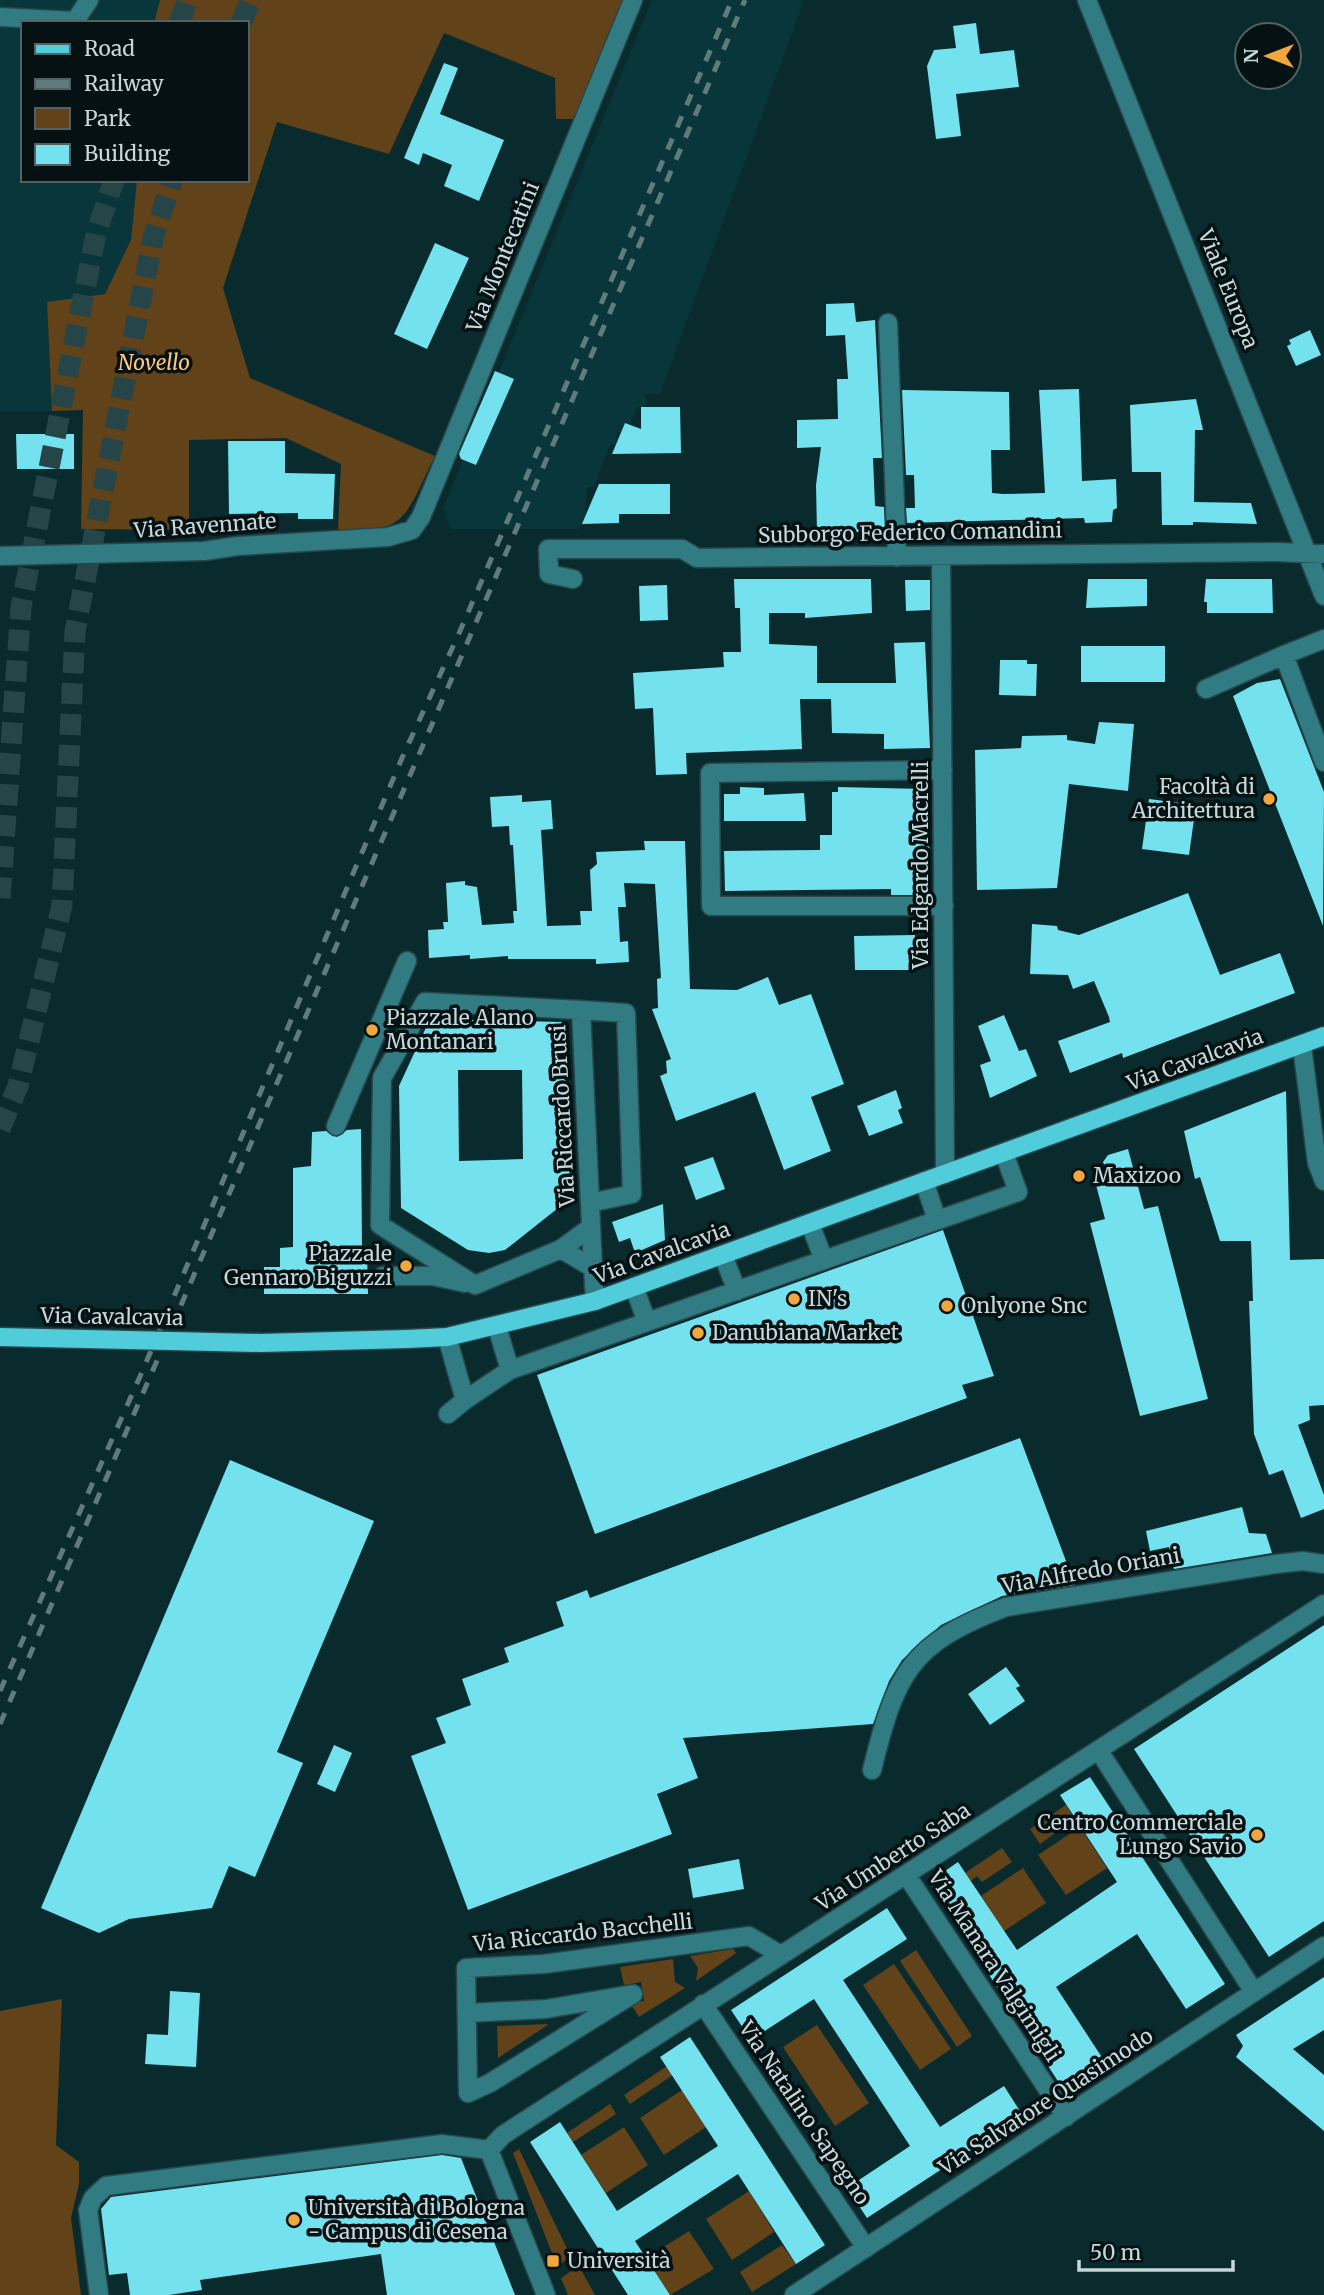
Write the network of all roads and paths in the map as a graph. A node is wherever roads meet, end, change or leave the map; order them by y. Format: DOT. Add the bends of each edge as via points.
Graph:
graph roads {
  1 [pos="89,0"];
  2 [pos="633,0"];
  3 [pos="1087,0"];
  4 [pos="0,17"];
  5 [pos="888,323"];
  6 [pos="412,530"];
  7 [pos="1317,554"];
  8 [pos="0,556"];
  9 [pos="942,556"];
  10 [pos="897,557"];
  11 [pos="573,579"];
  12 [pos="1324,596"];
  13 [pos="1324,639"];
  14 [pos="1284,655"];
  15 [pos="1206,689"];
  16 [pos="1324,762"];
  17 [pos="943,770"];
  18 [pos="944,906"];
  19 [pos="407,961"];
  20 [pos="581,1010"];
  21 [pos="1324,1036"];
  22 [pos="1311,1044"];
  23 [pos="359,1071"];
  24 [pos="382,1078"];
  25 [pos="336,1126"];
  26 [pos="1004,1153"];
  27 [pos="945,1174"];
  28 [pos="924,1181"];
  29 [pos="1324,1181"];
  30 [pos="590,1203"];
  31 [pos="937,1220"];
  32 [pos="810,1224"];
  33 [pos="591,1227"];
  34 [pos="561,1249"];
  35 [pos="723,1255"];
  36 [pos="824,1260"];
  37 [pos="593,1268"];
  38 [pos="383,1276"];
  39 [pos="475,1285"];
  40 [pos="634,1287"];
  41 [pos="737,1291"];
  42 [pos="595,1301"];
  43 [pos="648,1322"];
  44 [pos="497,1327"];
  45 [pos="0,1337"];
  46 [pos="447,1337"];
  47 [pos="510,1370"];
  48 [pos="466,1400"];
  49 [pos="448,1414"];
  50 [pos="1324,1564"];
  51 [pos="1324,1604"];
  52 [pos="1100,1751"];
  53 [pos="872,1770"];
  54 [pos="907,1876"];
  55 [pos="1324,1947"];
  56 [pos="781,1955"];
  57 [pos="1254,1992"];
  58 [pos="703,2004"];
  59 [pos="468,2013"];
  60 [pos="1066,2116"];
  61 [pos="489,2150"];
  62 [pos="866,2248"];
  63 [pos="99,2295"];
  64 [pos="546,2295"];
  65 [pos="794,2295"];
  1 -- 4 [label="street" via="75,21"];
  2 -- 6 [label="street, Via Montecatini" via="426,506"];
  3 -- 7 [label="street, Viale Europa"];
  5 -- 10 [label="street"];
  6 -- 8 [label="street, Via Ravennate" via="388,537 204,551"];
  7 -- 9 [label="street, Subborgo Federico Comandini"];
  7 -- 12 [label="street, Viale Europa"];
  9 -- 10 [label="street, Subborgo Federico Comandini"];
  9 -- 17 [label="street, Via Edgardo Macrelli"];
  10 -- 11 [label="street, Subborgo Federico Comandini" via="698,558 682,549 548,549 549,574"];
  13 -- 14 [label="street"];
  14 -- 15 [label="street"];
  14 -- 16 [label="street"];
  17 -- 18 [label="street, Via Edgardo Macrelli"];
  17 -- 18 [label="street" via="710,773 711,906"];
  18 -- 27 [label="street, Via Edgardo Macrelli"];
  19 -- 23 [label="street"];
  20 -- 24 [label="street, Via Riccardo Brusi" via="425,1002"];
  20 -- 30 [label="street, Via Riccardo Brusi"];
  20 -- 30 [label="street" via="625,1013 632,1194"];
  21 -- 22 [label="main road, Via Cavalcavia"];
  22 -- 26 [label="main road, Via Cavalcavia"];
  22 -- 29 [label="street" via="1317,1163"];
  23 -- 24 [label="street"];
  23 -- 25 [label="street"];
  24 -- 39 [label="street, Via Riccardo Brusi" via="380,1225"];
  26 -- 27 [label="main road, Via Cavalcavia"];
  26 -- 31 [label="street" via="1018,1192"];
  27 -- 28 [label="main road, Via Cavalcavia"];
  28 -- 31 [label="street"];
  28 -- 32 [label="main road, Via Cavalcavia"];
  30 -- 33 [label="street, Via Riccardo Brusi"];
  31 -- 36 [label="street"];
  32 -- 35 [label="main road, Via Cavalcavia"];
  32 -- 36 [label="street"];
  33 -- 34 [label="street, Via Riccardo Brusi"];
  33 -- 37 [label="street, Via Riccardo Brusi"];
  34 -- 37 [label="street"];
  34 -- 39 [label="street, Via Riccardo Brusi"];
  35 -- 40 [label="main road, Via Cavalcavia"];
  35 -- 41 [label="street"];
  36 -- 41 [label="street"];
  37 -- 42 [label="street, Via Riccardo Brusi"];
  38 -- 39 [label="street" via="433,1276"];
  40 -- 42 [label="main road, Via Cavalcavia"];
  40 -- 43 [label="street"];
  41 -- 43 [label="street"];
  42 -- 44 [label="main road, Via Cavalcavia"];
  43 -- 47 [label="street"];
  44 -- 46 [label="main road, Via Cavalcavia"];
  44 -- 47 [label="street"];
  45 -- 46 [label="main road, Via Cavalcavia, bridge" via="261,1343"];
  46 -- 48 [label="street"];
  47 -- 48 [label="street"];
  48 -- 49 [label="street"];
  50 -- 53 [label="street, Via Alfredo Oriani" via="1276,1563 1006,1607 964,1622 929,1645 904,1676 888,1707"];
  51 -- 52 [label="street, Via Umberto Saba"];
  52 -- 54 [label="street, Via Umberto Saba"];
  52 -- 57 [label="street"];
  54 -- 56 [label="street, Via Umberto Saba"];
  54 -- 60 [label="street, Via Manara Valgimigli"];
  55 -- 57 [label="street, Via Salvatore Quasimodo"];
  56 -- 58 [label="street, Via Umberto Saba"];
  56 -- 59 [label="street, Via Riccardo Bacchelli" via="749,1936 544,1964 466,1968"];
  57 -- 60 [label="street, Via Salvatore Quasimodo"];
  58 -- 61 [label="street, Via Umberto Saba" via="503,2135"];
  58 -- 62 [label="street, Via Natalino Sapegno"];
  59 -- 59 [label="street, Via Riccardo Bacchelli" via="468,2093 633,1994 546,2009"];
  60 -- 62 [label="street, Via Salvatore Quasimodo"];
  61 -- 63 [label="street" via="443,2144 106,2186 88,2210"];
  61 -- 64 [label="street"];
  62 -- 65 [label="street, Via Salvatore Quasimodo"];
}
